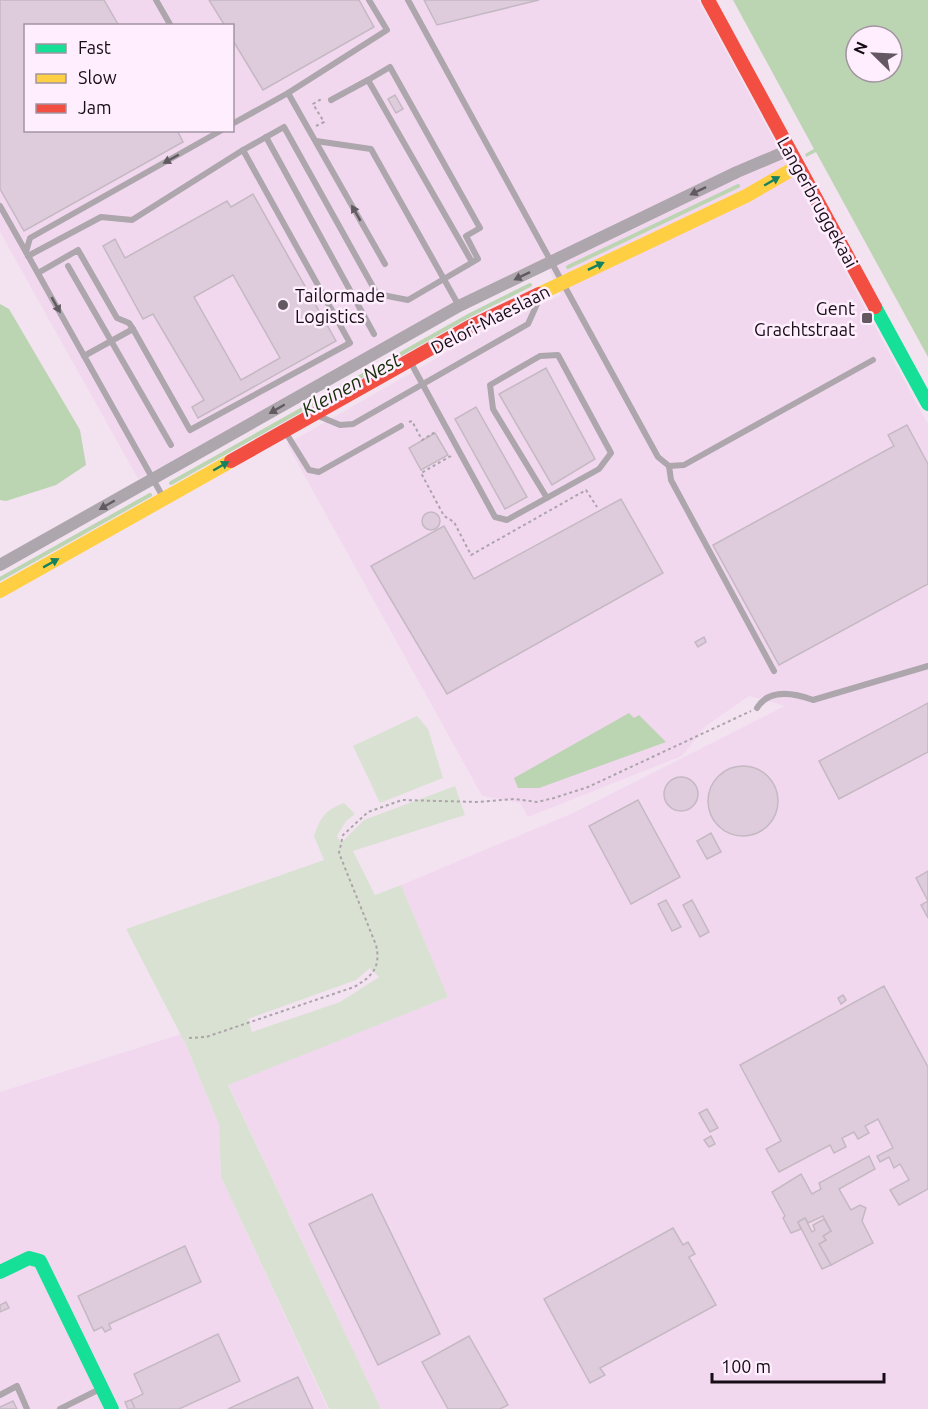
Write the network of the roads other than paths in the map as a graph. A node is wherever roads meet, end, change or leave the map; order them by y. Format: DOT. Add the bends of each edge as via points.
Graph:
graph roads {
  1 [pos="156,0"];
  2 [pos="369,0"];
  3 [pos="408,0"];
  4 [pos="708,0"];
  5 [pos="170,24"];
  6 [pos="368,80"];
  7 [pos="288,93"];
  8 [pos="332,97"];
  9 [pos="234,123"];
  10 [pos="218,132"];
  11 [pos="266,137"];
  12 [pos="315,141"];
  13 [pos="243,150"];
  14 [pos="789,150"];
  15 [pos="798,166"];
  16 [pos="0,206"];
  17 [pos="27,254"];
  18 [pos="552,261"];
  19 [pos="472,262"];
  20 [pos="385,264"];
  21 [pos="68,266"];
  22 [pos="38,273"];
  23 [pos="446,279"];
  24 [pos="562,282"];
  25 [pos="535,295"];
  26 [pos="459,306"];
  27 [pos="133,329"];
  28 [pos="374,334"];
  29 [pos="111,342"];
  30 [pos="84,356"];
  31 [pos="409,360"];
  32 [pos="873,360"];
  33 [pos="423,385"];
  34 [pos="928,404"];
  35 [pos="313,414"];
  36 [pos="401,426"];
  37 [pos="284,430"];
  38 [pos="171,445"];
  39 [pos="669,466"];
  40 [pos="153,479"];
  41 [pos="547,498"];
  42 [pos="164,499"];
  43 [pos="0,566"];
  44 [pos="0,591"];
  45 [pos="928,666"];
  46 [pos="774,671"];
  47 [pos="756,708"];
  48 [pos="0,1272"];
  49 [pos="102,1389"];
  50 [pos="0,1395"];
  51 [pos="27,1409"];
  52 [pos="60,1409"];
  53 [pos="111,1409"];
  1 -- 5 [label="lane"];
  2 -- 7 [label="lane" via="387,30"];
  3 -- 18 [label="lane"];
  4 -- 14 [label="street, Langerbruggekaai"];
  6 -- 8 [label="lane"];
  6 -- 19 [label="lane"];
  6 -- 19 [label="lane" via="390,68 480,228 466,236 478,259"];
  7 -- 9 [label="lane"];
  7 -- 12 [label="lane"];
  10 -- 17 [label="lane, one-way" via="30,238"];
  11 -- 13 [label="lane"];
  11 -- 23 [label="lane" via="284,127 377,294 408,300"];
  11 -- 28 [label="lane"];
  20 -- 12 [label="lane, one-way"];
  12 -- 23 [label="lane" via="371,149"];
  13 -- 17 [label="lane" via="132,220 100,217"];
  13 -- 27 [label="lane" via="350,343 190,430"];
  14 -- 15 [label="street, Langerbruggekaai"];
  14 -- 18 [label="street, Delori-Maeslaan, one-way"];
  24 -- 15 [label="street, Delori-Maeslaan, one-way" via="746,196"];
  15 -- 34 [label="street, Langerbruggekaai"];
  16 -- 17 [label="lane"];
  17 -- 22 [label="lane"];
  18 -- 24 [label="lane"];
  18 -- 26 [label="street, Delori-Maeslaan, one-way"];
  19 -- 23 [label="lane"];
  21 -- 29 [label="lane"];
  22 -- 27 [label="lane" via="78,250 117,318"];
  22 -- 30 [label="lane, one-way"];
  23 -- 26 [label="lane"];
  24 -- 25 [label="street, Delori-Maeslaan"];
  24 -- 39 [label="lane" via="658,457"];
  25 -- 31 [label="street, Delori-Maeslaan"];
  25 -- 33 [label="lane" via="537,303 528,324"];
  26 -- 40 [label="street, Delori-Maeslaan, one-way"];
  27 -- 29 [label="lane"];
  29 -- 30 [label="lane"];
  29 -- 38 [label="lane"];
  30 -- 40 [label="lane"];
  31 -- 33 [label="lane"];
  31 -- 35 [label="street, Delori-Maeslaan"];
  32 -- 39 [label="lane" via="684,465"];
  33 -- 35 [label="lane" via="354,424 340,425"];
  33 -- 41 [label="lane" via="495,517 507,520"];
  35 -- 37 [label="street, Delori-Maeslaan"];
  36 -- 37 [label="lane" via="319,472 309,470"];
  42 -- 37 [label="street, Delori-Maeslaan, one-way"];
  39 -- 46 [label="lane" via="671,480"];
  40 -- 42 [label="lane"];
  40 -- 43 [label="street, Delori-Maeslaan, one-way"];
  41 -- 41 [label="lane" via="599,469 611,453 558,356 540,356 490,385 493,409"];
  44 -- 42 [label="street, Delori-Maeslaan, one-way"];
  45 -- 47 [label="lane" via="813,700 796,694 770,695"];
  48 -- 49 [label="street" via="29,1258 40,1261"];
  49 -- 52 [label="lane"];
  49 -- 53 [label="street"];
  50 -- 51 [label="lane" via="17,1386"];
}
